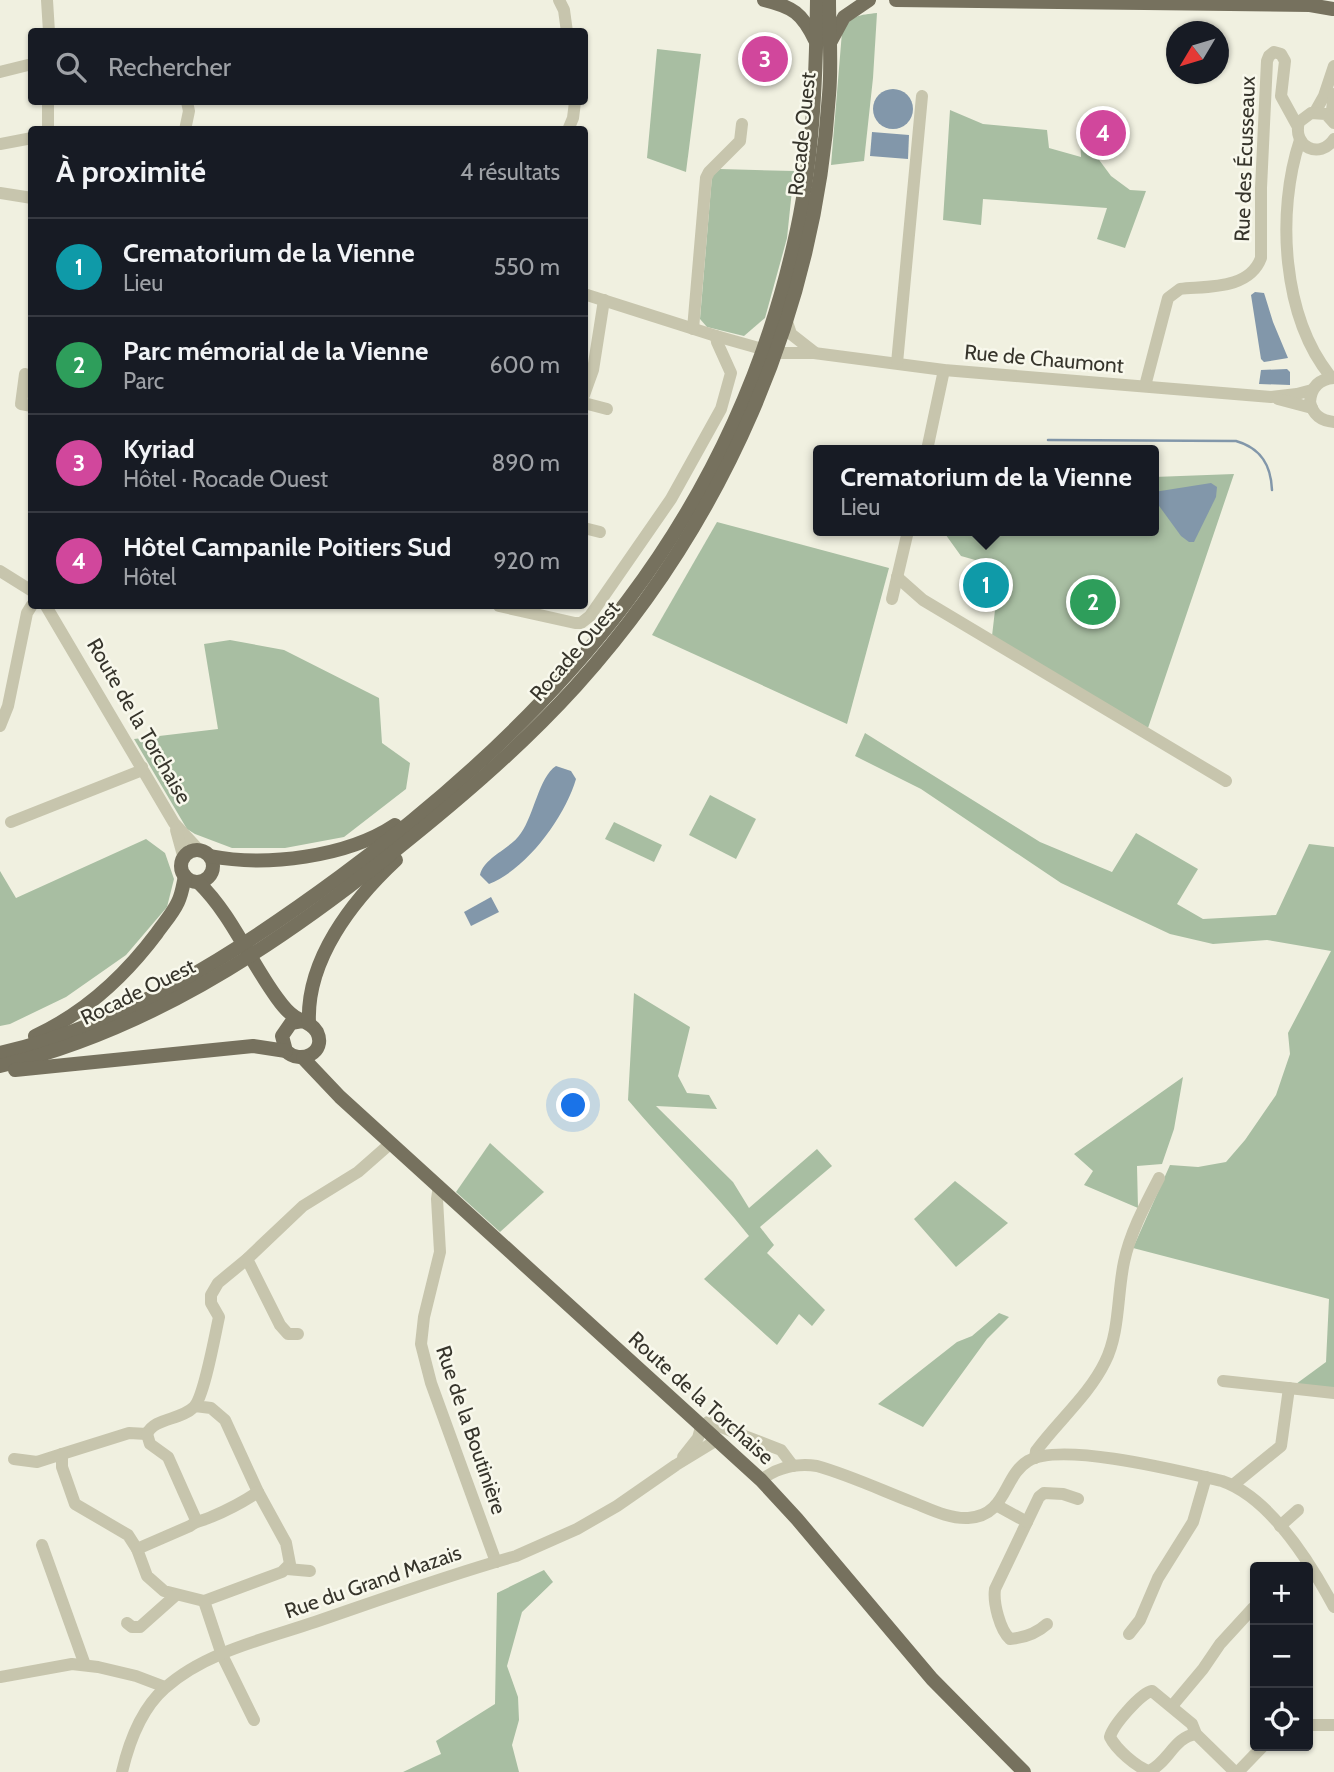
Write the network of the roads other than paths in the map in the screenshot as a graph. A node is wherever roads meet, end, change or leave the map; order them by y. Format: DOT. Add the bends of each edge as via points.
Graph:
graph roads {
  1 [pos="764,0"];
  2 [pos="817,0"];
  3 [pos="829,0"];
  4 [pos="869,0"];
  5 [pos="896,0"];
  6 [pos="49,1"];
  7 [pos="564,4"];
  8 [pos="1333,7"];
  9 [pos="49,28"];
  10 [pos="566,28"];
  11 [pos="823,45"];
  12 [pos="28,65"];
  13 [pos="1334,66"];
  14 [pos="0,72"];
  15 [pos="1334,94"];
  16 [pos="922,96"];
  17 [pos="48,105"];
  18 [pos="188,105"];
  19 [pos="575,105"];
  20 [pos="1285,105"];
  21 [pos="1311,113"];
  22 [pos="1332,121"];
  23 [pos="742,124"];
  24 [pos="48,126"];
  25 [pos="186,126"];
  26 [pos="570,126"];
  27 [pos="1299,134"];
  28 [pos="28,139"];
  29 [pos="1334,139"];
  30 [pos="0,144"];
  31 [pos="1314,150"];
  32 [pos="1290,188"];
  33 [pos="0,194"];
  34 [pos="28,198"];
  35 [pos="588,295"];
  36 [pos="604,300"];
  37 [pos="787,322"];
  38 [pos="693,329"];
  39 [pos="1306,337"];
  40 [pos="722,338"];
  41 [pos="771,347"];
  42 [pos="814,352"];
  43 [pos="897,363"];
  44 [pos="944,370"];
  45 [pos="25,374"];
  46 [pos="1333,378"];
  47 [pos="588,384"];
  48 [pos="1145,386"];
  49 [pos="1314,388"];
  50 [pos="1271,397"];
  51 [pos="588,404"];
  52 [pos="28,405"];
  53 [pos="1312,408"];
  54 [pos="607,409"];
  55 [pos="1332,425"];
  56 [pos="928,445"];
  57 [pos="588,529"];
  58 [pos="600,532"];
  59 [pos="907,536"];
  60 [pos="0,571"];
  61 [pos="897,577"];
  62 [pos="28,588"];
  63 [pos="892,599"];
  64 [pos="30,609"];
  65 [pos="48,609"];
  66 [pos="512,609"];
  67 [pos="0,726"];
  68 [pos="494,750"];
  69 [pos="142,767"];
  70 [pos="1226,782"];
  71 [pos="455,803"];
  72 [pos="11,822"];
  73 [pos="174,822"];
  74 [pos="204,853"];
  75 [pos="184,859"];
  76 [pos="211,874"];
  77 [pos="192,879"];
  78 [pos="225,913"];
  79 [pos="262,977"];
  80 [pos="305,1022"];
  81 [pos="284,1031"];
  82 [pos="316,1049"];
  83 [pos="0,1051"];
  84 [pos="286,1051"];
  85 [pos="303,1058"];
  86 [pos="0,1068"];
  87 [pos="358,1111"];
  88 [pos="391,1143"];
  89 [pos="1159,1178"];
  90 [pos="439,1186"];
  91 [pos="247,1259"];
  92 [pos="298,1334"];
  93 [pos="1223,1381"];
  94 [pos="1289,1388"];
  95 [pos="1331,1393"];
  96 [pos="195,1406"];
  97 [pos="705,1424"];
  98 [pos="147,1434"];
  99 [pos="717,1440"];
  100 [pos="62,1454"];
  101 [pos="1035,1458"];
  102 [pos="14,1459"];
  103 [pos="676,1465"];
  104 [pos="793,1466"];
  105 [pos="1206,1477"];
  106 [pos="766,1485"];
  107 [pos="1233,1485"];
  108 [pos="258,1492"];
  109 [pos="1078,1499"];
  110 [pos="996,1505"];
  111 [pos="1298,1510"];
  112 [pos="196,1520"];
  113 [pos="1027,1522"];
  114 [pos="1280,1526"];
  115 [pos="41,1545"];
  116 [pos="137,1549"];
  117 [pos="496,1562"];
  118 [pos="287,1569"];
  119 [pos="310,1571"];
  120 [pos="176,1595"];
  121 [pos="204,1601"];
  122 [pos="1334,1608"];
  123 [pos="1250,1611"];
  124 [pos="127,1623"];
  125 [pos="1047,1624"];
  126 [pos="1129,1633"];
  127 [pos="222,1655"];
  128 [pos="85,1665"];
  129 [pos="0,1677"];
  130 [pos="165,1687"];
  131 [pos="1172,1706"];
  132 [pos="254,1720"];
  133 [pos="1313,1725"];
  134 [pos="1334,1725"];
  135 [pos="1196,1734"];
  136 [pos="992,1738"];
  137 [pos="1258,1751"];
  138 [pos="122,1772"];
  139 [pos="1024,1772"];
  140 [pos="1032,1772"];
  141 [pos="1236,1772"];
  1 -- 11 [label="main road" via="796,12"];
  2 -- 11 [label="main road, Rocade Ouest"];
  3 -- 11 [label="main road, Rocade Ouest"];
  4 -- 11 [label="main road" via="844,17"];
  5 -- 8 [label="main road"];
  6 -- 9 [label="street"];
  7 -- 10 [label="street"];
  11 -- 37 [label="main road, Rocade Ouest" via="829,97 821,173"];
  11 -- 41 [label="main road, Rocade Ouest" via="801,209"];
  12 -- 14 [label="street"];
  13 -- 21 [label="street" via="1324,96"];
  15 -- 22 [label="street"];
  16 -- 43 [label="street"];
  17 -- 24 [label="street"];
  18 -- 25 [label="street"];
  19 -- 26 [label="street"];
  20 -- 21 [label="street, Rue des Écusseaux" via="1295,112"];
  20 -- 27 [label="street, Rue des Écusseaux"];
  20 -- 48 [label="street, Rue des Écusseaux" via="1281,91 1285,61 1274,52 1267,61 1259,265 1247,277 1180,289 1168,298"];
  21 -- 22 [label="street, Rue des Écusseaux" via="1326,114"];
  21 -- 27 [label="street"];
  23 -- 38 [label="street" via="740,141 706,178"];
  27 -- 31 [label="street"];
  27 -- 32 [label="street"];
  28 -- 30 [label="street"];
  29 -- 31 [label="street" via="1326,148"];
  31 -- 32 [label="street" via="1298,165"];
  32 -- 39 [label="street" via="1289,278"];
  33 -- 34 [label="street"];
  35 -- 36 [label="street, Rue de Chaumont"];
  36 -- 38 [label="street, Rue de Chaumont"];
  36 -- 47 [label="street"];
  37 -- 41 [label="main road, Rocade Ouest"];
  37 -- 42 [label="street" via="791,334"];
  38 -- 40 [label="street, Rue de Chaumont"];
  39 -- 46 [label="street"];
  39 -- 49 [label="street"];
  40 -- 41 [label="street, Rue de Chaumont"];
  40 -- 66 [label="street" via="717,342 731,373 720,408 671,499 590,616 575,623"];
  41 -- 42 [label="street, Rue de Chaumont"];
  41 -- 68 [label="main road, Rocade Ouest" via="717,459 650,571 582,659"];
  41 -- 71 [label="main road, Rocade Ouest" via="729,465 647,598 576,687"];
  42 -- 43 [label="street, Rue de Chaumont"];
  43 -- 44 [label="street, Rue de Chaumont"];
  44 -- 48 [label="street, Rue de Chaumont"];
  44 -- 56 [label="street"];
  45 -- 52 [label="street" via="21,404"];
  46 -- 49 [label="street, Rue de Chaumont"];
  48 -- 50 [label="street, Rue de Chaumont"];
  49 -- 50 [label="street, Rue de Chaumont"];
  49 -- 53 [label="street"];
  50 -- 53 [label="street, Rue de Chaumont"];
  51 -- 54 [label="street"];
  53 -- 55 [label="street"];
  57 -- 58 [label="street"];
  59 -- 61 [label="street"];
  60 -- 62 [label="street"];
  61 -- 63 [label="street"];
  61 -- 70 [label="street" via="923,600"];
  64 -- 67 [label="street"];
  65 -- 69 [label="street, Route de la Torchaise"];
  68 -- 74 [label="main road" via="400,821 367,840 281,859 238,861"];
  68 -- 83 [label="main road, Rocade Ouest" via="361,861 204,968 89,1026"];
  69 -- 72 [label="street"];
  69 -- 73 [label="street, Route de la Torchaise"];
  71 -- 80 [label="main road" via="375,881 345,919 313,984"];
  71 -- 86 [label="main road, Rocade Ouest" via="325,905 211,980 93,1039"];
  73 -- 74 [label="street, Route de la Torchaise"];
  73 -- 75 [label="street, Route de la Torchaise"];
  74 -- 75 [label="main road" via="190,852"];
  74 -- 76 [label="main road" via="213,865"];
  75 -- 77 [label="main road" via="182,868"];
  76 -- 77 [label="main road" via="206,880"];
  76 -- 78 [label="main road"];
  77 -- 78 [label="main road"];
  77 -- 83 [label="main road" via="141,954 111,986 50,1029"];
  78 -- 79 [label="main road"];
  79 -- 80 [label="main road" via="286,1009"];
  79 -- 81 [label="main road"];
  80 -- 81 [label="main road" via="291,1023"];
  80 -- 82 [label="main road" via="317,1032"];
  81 -- 84 [label="main road" via="281,1042"];
  82 -- 85 [label="main road"];
  82 -- 87 [label="main road, Route de la Torchaise" via="326,1073"];
  84 -- 85 [label="main road"];
  84 -- 86 [label="main road" via="253,1046"];
  85 -- 87 [label="main road, Route de la Torchaise"];
  87 -- 88 [label="main road, Route de la Torchaise"];
  88 -- 90 [label="main road, Route de la Torchaise" via="416,1157"];
  88 -- 91 [label="street" via="358,1172 303,1206"];
  89 -- 101 [label="street" via="1129,1245 1105,1364"];
  90 -- 97 [label="main road, Route de la Torchaise" via="621,1356"];
  90 -- 117 [label="street, Rue de la Boutinière" via="440,1252 421,1344"];
  91 -- 92 [label="street" via="280,1325 288,1334"];
  91 -- 96 [label="street" via="218,1283 211,1295 219,1317"];
  93 -- 94 [label="street"];
  94 -- 95 [label="street"];
  94 -- 107 [label="street" via="1281,1446"];
  96 -- 98 [label="street" via="154,1425"];
  96 -- 108 [label="street" via="222,1415"];
  97 -- 99 [label="main road, Route de la Torchaise"];
  97 -- 103 [label="street, Rue du Grand Mazais"];
  97 -- 104 [label="street" via="781,1450"];
  98 -- 100 [label="street" via="129,1433"];
  98 -- 112 [label="street" via="150,1444 168,1457"];
  99 -- 103 [label="street, Rue du Grand Mazais"];
  99 -- 106 [label="main road, Route de la Torchaise"];
  100 -- 102 [label="street" via="37,1462"];
  100 -- 116 [label="street" via="75,1504 120,1528"];
  101 -- 105 [label="street" via="1115,1458"];
  101 -- 110 [label="street" via="1019,1469"];
  103 -- 117 [label="street, Rue du Grand Mazais" via="577,1529"];
  104 -- 106 [label="street" via="784,1468"];
  104 -- 110 [label="street" via="827,1469 955,1517 973,1518"];
  105 -- 107 [label="street"];
  105 -- 126 [label="street" via="1193,1522"];
  106 -- 136 [label="main road, Route de la Torchaise" via="932,1679"];
  107 -- 114 [label="street"];
  108 -- 112 [label="street" via="219,1514"];
  108 -- 118 [label="street" via="286,1543"];
  109 -- 113 [label="street" via="1044,1493"];
  110 -- 113 [label="street"];
  111 -- 114 [label="street"];
  112 -- 116 [label="street"];
  113 -- 125 [label="street" via="996,1585 995,1600 1010,1639"];
  114 -- 122 [label="street" via="1307,1559"];
  115 -- 128 [label="street"];
  116 -- 120 [label="street" via="146,1576"];
  117 -- 127 [label="street, Rue du Grand Mazais"];
  118 -- 119 [label="street"];
  118 -- 121 [label="street"];
  120 -- 121 [label="street"];
  120 -- 124 [label="street" via="140,1627"];
  121 -- 127 [label="street"];
  123 -- 131 [label="street"];
  127 -- 130 [label="street, Rue du Grand Mazais"];
  127 -- 132 [label="street"];
  128 -- 129 [label="street"];
  128 -- 130 [label="street"];
  130 -- 138 [label="street, Rue du Grand Mazais" via="141,1720"];
  131 -- 135 [label="street"];
  131 -- 135 [label="street" via="1144,1687 1107,1729 1111,1740 1149,1771 1181,1740"];
  133 -- 134 [label="street"];
  135 -- 141 [label="street"];
  136 -- 139 [label="main road, Route de la Torchaise"];
  136 -- 140 [label="main road, Route de la Torchaise"];
  137 -- 141 [label="street"];
}
